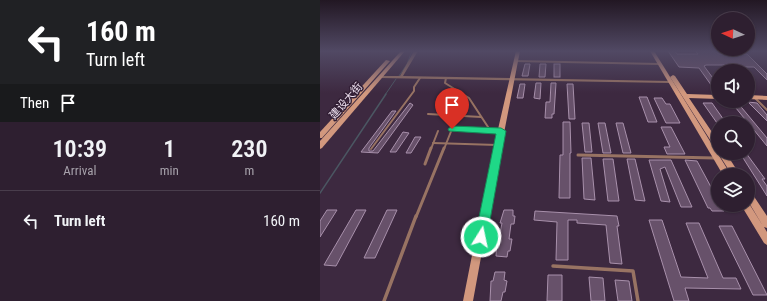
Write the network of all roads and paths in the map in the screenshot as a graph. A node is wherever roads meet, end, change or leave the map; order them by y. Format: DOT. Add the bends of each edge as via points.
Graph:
graph roads {
  1 [pos="385,65"];
  2 [pos="391,65"];
  3 [pos="408,65"];
  4 [pos="514,65"];
  5 [pos="661,65"];
  6 [pos="665,65"];
  7 [pos="381,77"];
  8 [pos="401,77"];
  9 [pos="420,78"];
  10 [pos="446,78"];
  11 [pos="512,79"];
  12 [pos="671,82"];
  13 [pos="686,96"];
  14 [pos="711,97"];
  15 [pos="755,97"];
  16 [pos="767,98"];
  17 [pos="767,110"];
  18 [pos="428,114"];
  19 [pos="481,117"];
  20 [pos="490,130"];
  21 [pos="438,131"];
  22 [pos="501,131"];
  23 [pos="711,135"];
  24 [pos="320,136"];
  25 [pos="434,143"];
  26 [pos="446,143"];
  27 [pos="711,144"];
  28 [pos="498,145"];
  29 [pos="320,146"];
  30 [pos="371,149"];
  31 [pos="578,155"];
  32 [pos="711,156"];
  33 [pos="723,160"];
  34 [pos="425,164"];
  35 [pos="730,168"];
  36 [pos="755,205"];
  37 [pos="750,212"];
  38 [pos="767,224"];
  39 [pos="767,240"];
  40 [pos="553,266"];
  41 [pos="384,301"];
  42 [pos="468,301"];
  43 [pos="638,301"];
  1 -- 24 [label="street, 建设大街"];
  2 -- 7 [label="street, 建设大街"];
  3 -- 8 [label="street"];
  4 -- 11 [label="street"];
  5 -- 12 [label="street"];
  6 -- 13 [label="street"];
  7 -- 8 [label="street"];
  7 -- 29 [label="street, 建设大街"];
  8 -- 9 [label="street"];
  9 -- 10 [label="street"];
  9 -- 30 [label="lane" via="414,91"];
  10 -- 11 [label="street"];
  10 -- 19 [label="lane" via="445,83 469,98"];
  11 -- 12 [label="street"];
  11 -- 22 [label="street"];
  12 -- 27 [label="street"];
  13 -- 14 [label="street"];
  13 -- 23 [label="street"];
  15 -- 16 [label="street"];
  15 -- 17 [label="lane"];
  18 -- 19 [label="lane"];
  19 -- 20 [label="lane"];
  20 -- 22 [label="lane"];
  20 -- 26 [label="lane" via="452,129"];
  21 -- 25 [label="lane"];
  22 -- 28 [label="street"];
  25 -- 26 [label="lane"];
  25 -- 34 [label="lane"];
  26 -- 28 [label="lane"];
  26 -- 41 [label="lane"];
  28 -- 42 [label="street"];
  31 -- 32 [label="lane"];
  33 -- 35 [label="street"];
  36 -- 38 [label="street"];
  37 -- 39 [label="street"];
  40 -- 43 [label="lane" via="633,271"];
}
